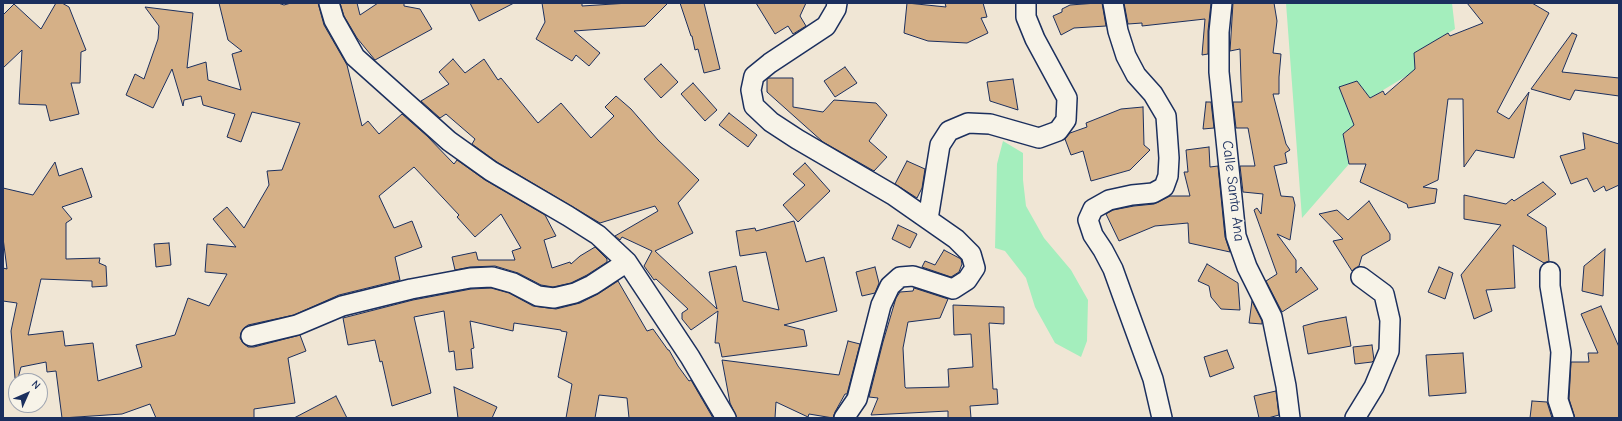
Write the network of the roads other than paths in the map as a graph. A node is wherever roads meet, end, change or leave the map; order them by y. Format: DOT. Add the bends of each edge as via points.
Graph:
graph roads {
  1 [pos="329,3"];
  2 [pos="837,3"];
  3 [pos="1026,3"];
  4 [pos="1113,3"];
  5 [pos="1222,3"];
  6 [pos="928,219"];
  7 [pos="627,262"];
  8 [pos="1550,272"];
  9 [pos="1361,277"];
  10 [pos="251,336"];
  11 [pos="726,418"];
  12 [pos="844,418"];
  13 [pos="1162,418"];
  14 [pos="1290,418"];
  15 [pos="1355,418"];
  16 [pos="1564,418"];
  1 -- 7 [label="street" via="334,20 354,57 449,142 491,171 598,235"];
  2 -- 6 [label="street" via="826,26 770,62 754,76 751,90 754,106 771,122 797,139 893,195"];
  3 -- 6 [label="street" via="1026,17 1035,39 1067,98 1066,120 1058,131 1039,138 990,124 968,123 949,131 940,145"];
  4 -- 13 [label="street" via="1126,56 1136,75 1153,94 1166,116 1168,176 1164,188 1153,193 1110,200 1093,209 1088,220 1093,235 1113,269 1153,379"];
  5 -- 14 [label="street, Calle Santa Ana" via="1219,72 1236,236 1247,268 1272,317"];
  6 -- 12 [label="street" via="956,239 971,254 975,268 967,280 953,289 913,276 900,277 890,286 882,305 857,399"];
  7 -- 10 [label="street" via="592,285 554,298 538,296 513,283 492,277 470,278 342,306 296,325"];
  7 -- 11 [label="street" via="690,357"];
  8 -- 16 [label="street" via="1561,352 1558,400"];
  9 -- 15 [label="street" via="1384,294 1390,320 1389,351 1374,387"];
}
